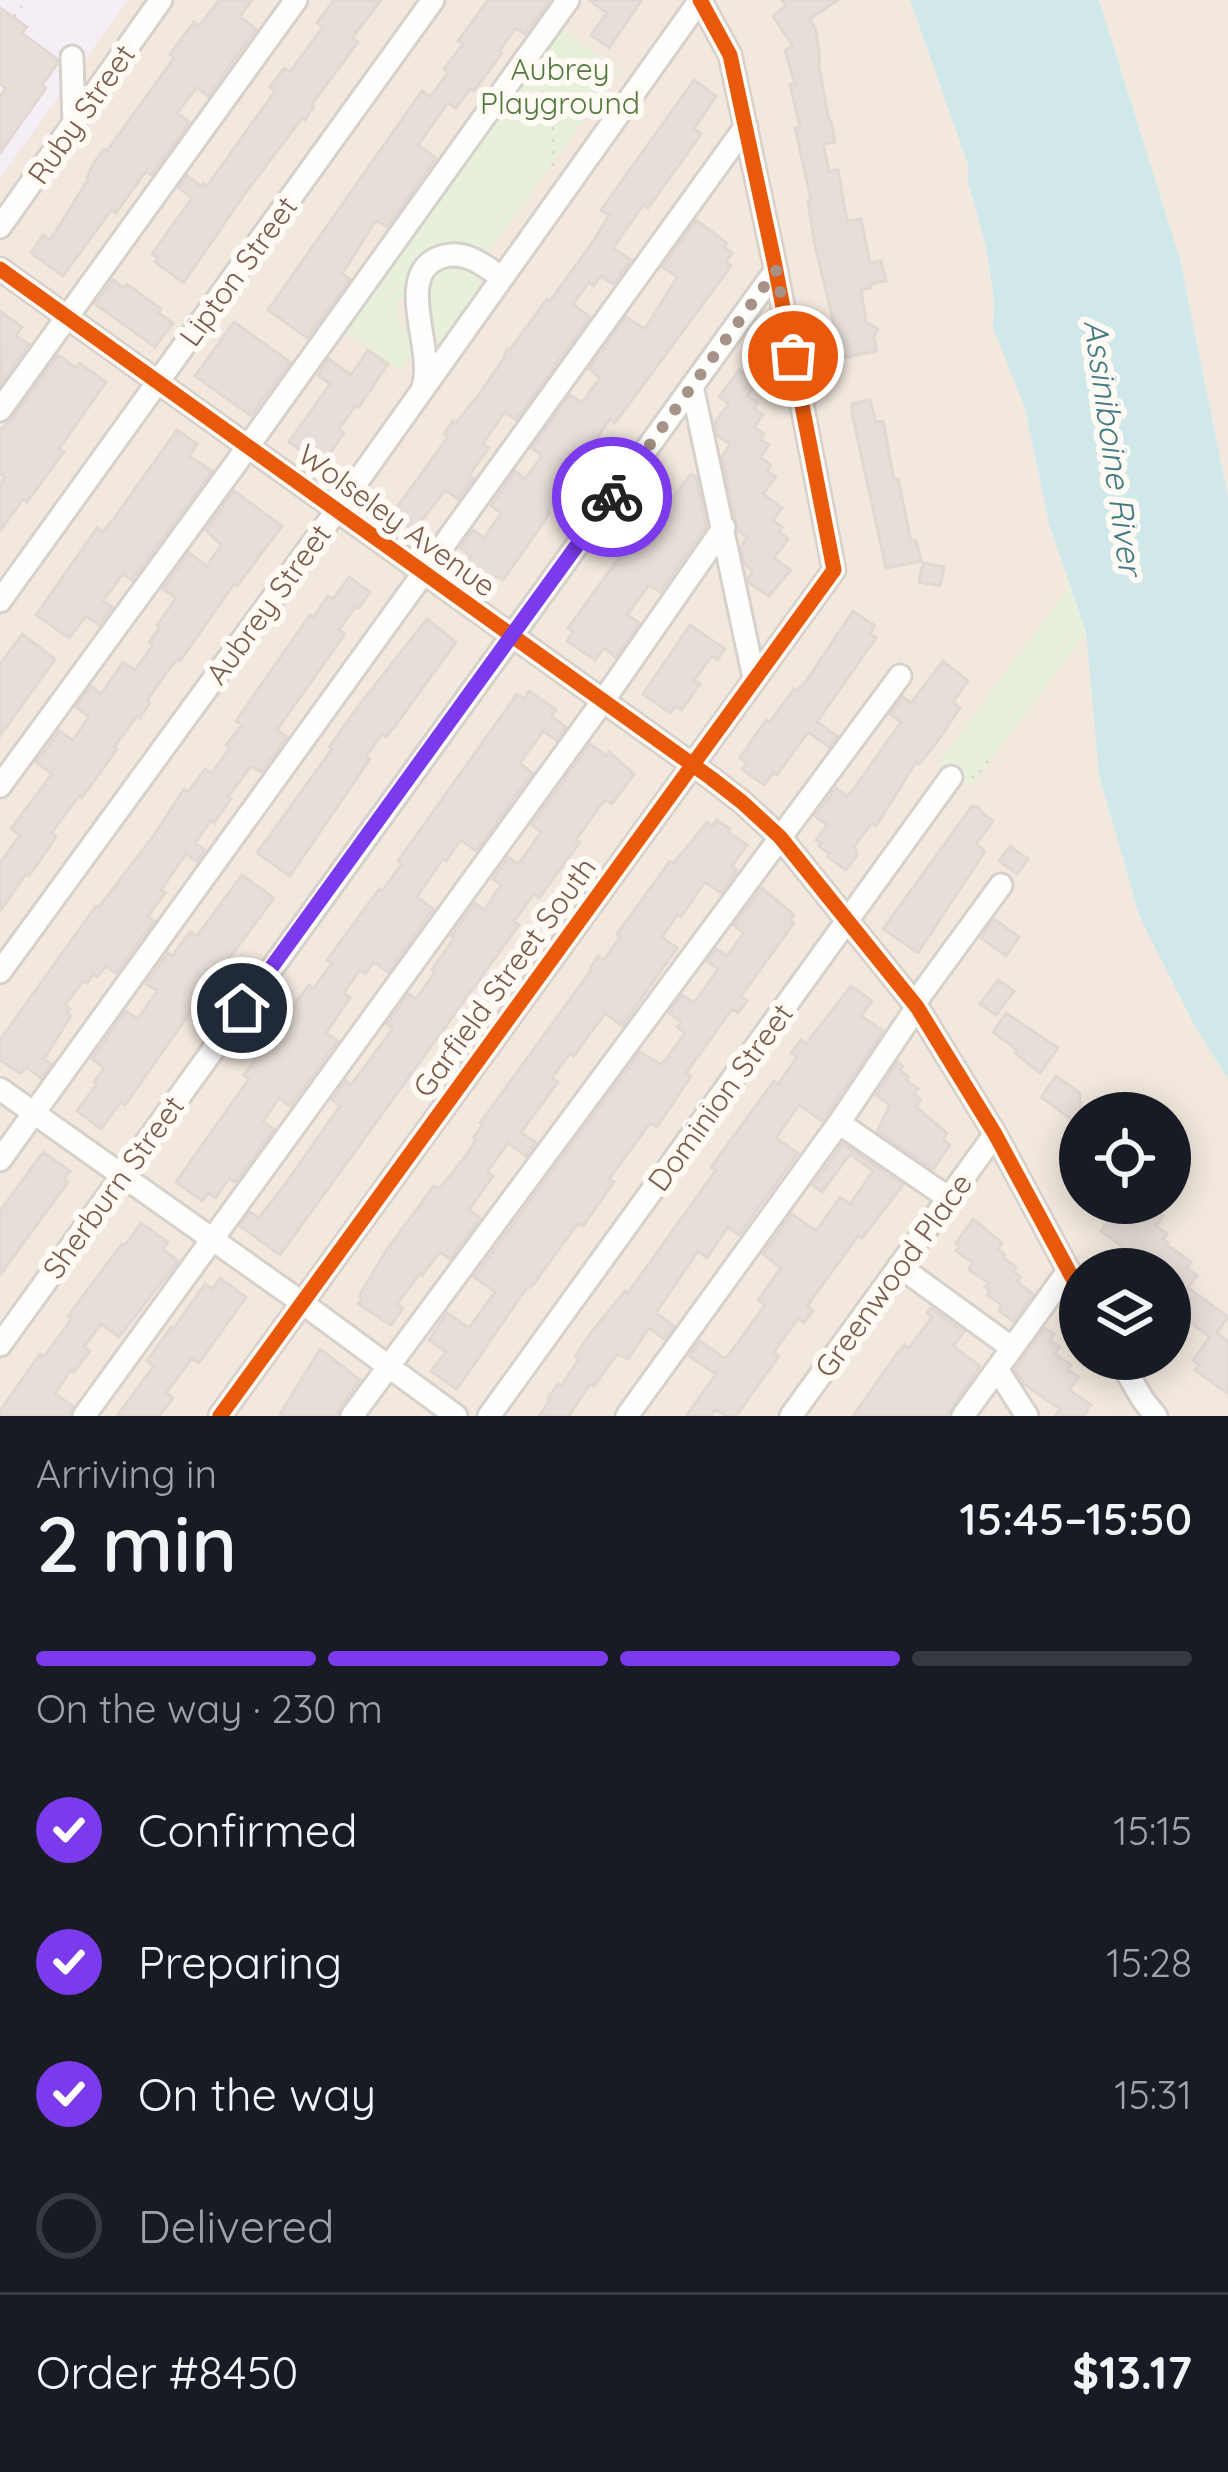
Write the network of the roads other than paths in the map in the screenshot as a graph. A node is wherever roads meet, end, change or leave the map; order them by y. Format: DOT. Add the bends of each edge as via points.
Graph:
graph roads {
  1 [pos="161,0"];
  2 [pos="296,0"];
  3 [pos="434,0"];
  4 [pos="568,0"];
  5 [pos="700,0"];
  6 [pos="72,57"];
  7 [pos="74,124"];
  8 [pos="746,126"];
  9 [pos="0,227"];
  10 [pos="0,269"];
  11 [pos="776,270"];
  12 [pos="502,278"];
  13 [pos="66,317"];
  14 [pos="158,382"];
  15 [pos="692,386"];
  16 [pos="422,390"];
  17 [pos="0,410"];
  18 [pos="248,447"];
  19 [pos="337,510"];
  20 [pos="724,527"];
  21 [pos="425,573"];
  22 [pos="0,601"];
  23 [pos="513,636"];
  24 [pos="900,676"];
  25 [pos="754,678"];
  26 [pos="604,701"];
  27 [pos="692,764"];
  28 [pos="951,777"];
  29 [pos="0,786"];
  30 [pos="780,837"];
  31 [pos="1001,885"];
  32 [pos="848,920"];
  33 [pos="0,972"];
  34 [pos="915,1005"];
  35 [pos="0,1089"];
  36 [pos="34,1114"];
  37 [pos="838,1123"];
  38 [pos="995,1135"];
  39 [pos="0,1160"];
  40 [pos="121,1175"];
  41 [pos="950,1199"];
  42 [pos="211,1239"];
  43 [pos="1059,1256"];
  44 [pos="899,1267"];
  45 [pos="1059,1282"];
  46 [pos="301,1302"];
  47 [pos="0,1345"];
  48 [pos="1012,1348"];
  49 [pos="387,1366"];
  50 [pos="997,1369"];
  51 [pos="1129,1380"];
  52 [pos="1143,1410"];
  53 [pos="84,1416"];
  54 [pos="220,1416"];
  55 [pos="352,1416"];
  56 [pos="456,1416"];
  57 [pos="489,1416"];
  58 [pos="627,1416"];
  59 [pos="791,1416"];
  60 [pos="963,1416"];
  61 [pos="1027,1416"];
  1 -- 7 [label="street, Ruby Street"];
  2 -- 13 [label="street"];
  3 -- 14 [label="street, Lipton Street"];
  4 -- 18 [label="street"];
  5 -- 8 [label="street" via="730,55"];
  5 -- 12 [label="street, Aubrey Street"];
  6 -- 7 [label="street"];
  7 -- 9 [label="street, Ruby Street"];
  8 -- 11 [label="street"];
  8 -- 21 [label="street"];
  10 -- 13 [label="street, Wolseley Avenue"];
  11 -- 15 [label="street, Sherburn Street"];
  11 -- 25 [label="street, Garfield Street South" via="834,570"];
  12 -- 16 [label="street, Aubrey Street"];
  12 -- 16 [label="street" via="456,255 423,270 416,294 427,362"];
  13 -- 14 [label="street, Wolseley Avenue"];
  13 -- 17 [label="street"];
  14 -- 18 [label="street, Wolseley Avenue"];
  14 -- 22 [label="street, Lipton Street"];
  15 -- 20 [label="street"];
  15 -- 23 [label="street, Sherburn Street"];
  16 -- 19 [label="street, Aubrey Street"];
  18 -- 19 [label="street, Wolseley Avenue"];
  18 -- 29 [label="street"];
  19 -- 21 [label="street, Wolseley Avenue"];
  19 -- 33 [label="street, Aubrey Street"];
  20 -- 25 [label="street"];
  20 -- 26 [label="street"];
  21 -- 23 [label="street, Wolseley Avenue"];
  21 -- 36 [label="street"];
  23 -- 26 [label="street, Wolseley Avenue"];
  23 -- 40 [label="street, Sherburn Street"];
  24 -- 30 [label="street"];
  25 -- 27 [label="street, Garfield Street South"];
  26 -- 27 [label="street, Wolseley Avenue"];
  26 -- 42 [label="street"];
  27 -- 30 [label="street, Wolseley Avenue"];
  27 -- 46 [label="street, Garfield Street South"];
  28 -- 32 [label="street, Dominion Street"];
  30 -- 32 [label="street, Wolseley Avenue"];
  30 -- 49 [label="street"];
  31 -- 34 [label="street"];
  32 -- 34 [label="street, Wolseley Avenue"];
  32 -- 57 [label="street, Dominion Street"];
  34 -- 37 [label="street"];
  34 -- 38 [label="street, Wolseley Avenue"];
  35 -- 36 [label="street"];
  36 -- 39 [label="street"];
  36 -- 40 [label="street"];
  37 -- 41 [label="street"];
  37 -- 58 [label="street"];
  38 -- 41 [label="street, Greenwood Place"];
  38 -- 43 [label="street, Wolseley Avenue"];
  40 -- 42 [label="street"];
  40 -- 47 [label="street, Sherburn Street"];
  41 -- 44 [label="street, Greenwood Place"];
  42 -- 46 [label="street"];
  42 -- 53 [label="street"];
  44 -- 48 [label="street"];
  44 -- 59 [label="street, Greenwood Place"];
  45 -- 48 [label="street"];
  46 -- 49 [label="street"];
  46 -- 54 [label="street, Garfield Street South"];
  48 -- 50 [label="street"];
  49 -- 55 [label="street"];
  49 -- 56 [label="street"];
  50 -- 60 [label="street"];
  50 -- 61 [label="street"];
  51 -- 52 [label="street"];
}
